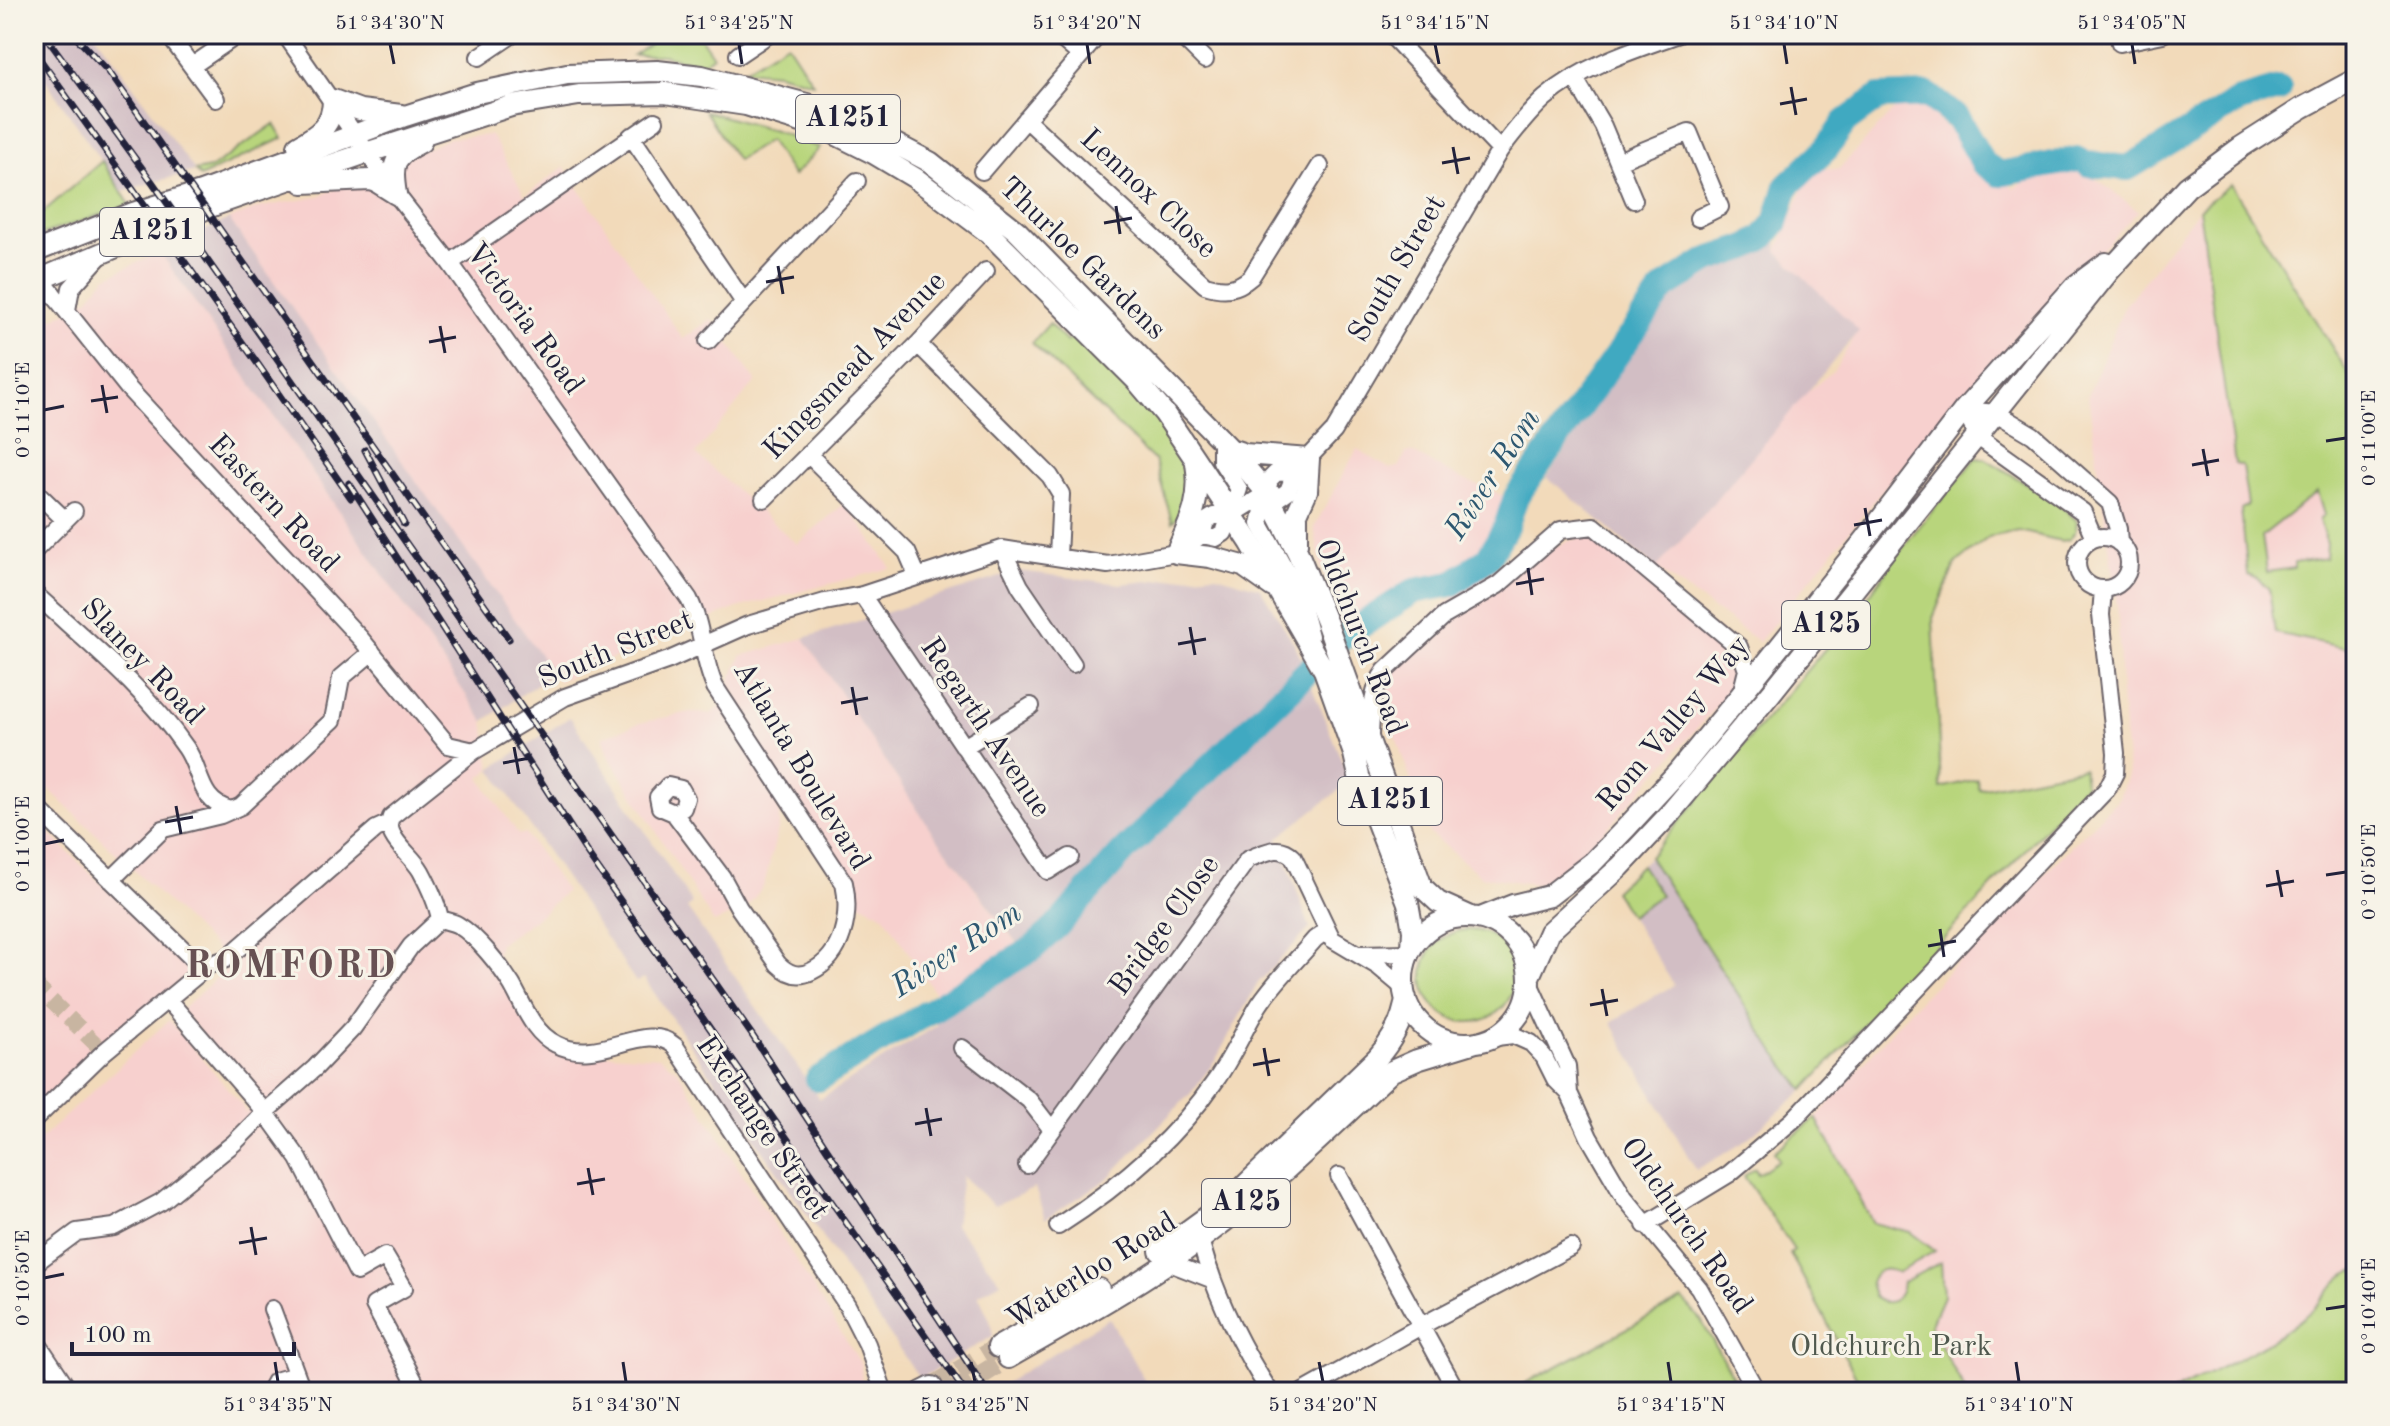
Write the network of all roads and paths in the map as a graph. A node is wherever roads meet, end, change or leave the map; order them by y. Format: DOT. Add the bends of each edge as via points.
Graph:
graph roads {
  1 [pos="168,34"];
  2 [pos="239,34"];
  3 [pos="285,34"];
  4 [pos="513,34"];
  5 [pos="769,34"];
  6 [pos="1056,34"];
  7 [pos="1099,34"];
  8 [pos="1179,34"];
  9 [pos="1390,34"];
  10 [pos="1679,34"];
  11 [pos="2163,34"];
  12 [pos="1644,39"];
  13 [pos="2120,43"];
  14 [pos="1079,54"];
  15 [pos="738,55"];
  16 [pos="1205,60"];
  17 [pos="192,66"];
  18 [pos="495,68"];
  19 [pos="1574,77"];
  20 [pos="2356,79"];
  21 [pos="216,99"];
  22 [pos="333,100"];
  23 [pos="405,116"];
  24 [pos="1026,119"];
  25 [pos="655,121"];
  26 [pos="456,124"];
  27 [pos="356,134"];
  28 [pos="631,136"];
  29 [pos="1500,150"];
  30 [pos="369,152"];
  31 [pos="1618,161"];
  32 [pos="1320,166"];
  33 [pos="982,171"];
  34 [pos="242,177"];
  35 [pos="857,181"];
  36 [pos="264,189"];
  37 [pos="396,194"];
  38 [pos="1634,200"];
  39 [pos="1698,218"];
  40 [pos="2143,235"];
  41 [pos="106,250"];
  42 [pos="34,252"];
  43 [pos="450,263"];
  44 [pos="986,271"];
  45 [pos="36,279"];
  46 [pos="743,301"];
  47 [pos="67,310"];
  48 [pos="708,341"];
  49 [pos="918,344"];
  50 [pos="1964,410"];
  51 [pos="1996,413"];
  52 [pos="1978,437"];
  53 [pos="1225,445"];
  54 [pos="808,454"];
  55 [pos="1195,459"];
  56 [pos="1302,465"];
  57 [pos="34,490"];
  58 [pos="1267,493"];
  59 [pos="764,499"];
  60 [pos="1232,515"];
  61 [pos="2094,538"];
  62 [pos="2119,543"];
  63 [pos="1002,549"];
  64 [pos="34,551"];
  65 [pos="1176,553"];
  66 [pos="1298,553"];
  67 [pos="1058,556"];
  68 [pos="917,575"];
  69 [pos="2103,589"];
  70 [pos="1278,591"];
  71 [pos="34,593"];
  72 [pos="862,595"];
  73 [pos="704,644"];
  74 [pos="1313,649"];
  75 [pos="372,652"];
  76 [pos="1073,664"];
  77 [pos="1333,666"];
  78 [pos="1740,696"];
  79 [pos="1031,706"];
  80 [pos="1370,746"];
  81 [pos="964,747"];
  82 [pos="474,751"];
  83 [pos="34,805"];
  84 [pos="231,810"];
  85 [pos="674,813"];
  86 [pos="389,823"];
  87 [pos="1070,857"];
  88 [pos="111,880"];
  89 [pos="1476,917"];
  90 [pos="440,919"];
  91 [pos="1326,931"];
  92 [pos="1411,950"];
  93 [pos="1358,954"];
  94 [pos="209,965"];
  95 [pos="1530,981"];
  96 [pos="1405,993"];
  97 [pos="168,1000"];
  98 [pos="1482,1040"];
  99 [pos="962,1048"];
  100 [pos="1569,1093"];
  101 [pos="265,1112"];
  102 [pos="34,1120"];
  103 [pos="1052,1130"];
  104 [pos="1027,1165"];
  105 [pos="1339,1176"];
  106 [pos="1645,1225"];
  107 [pos="1058,1226"];
  108 [pos="1200,1240"];
  109 [pos="1571,1247"];
  110 [pos="1167,1262"];
  111 [pos="34,1264"];
  112 [pos="1211,1279"];
  113 [pos="272,1309"];
  114 [pos="1421,1326"];
  115 [pos="34,1338"];
  116 [pos="70,1392"];
  117 [pos="269,1392"];
  118 [pos="303,1392"];
  119 [pos="420,1392"];
  120 [pos="884,1392"];
  121 [pos="1270,1392"];
  122 [pos="1303,1392"];
  123 [pos="1457,1392"];
  124 [pos="1757,1392"];
  1 -- 17 [label="street"];
  2 -- 17 [label="street"];
  3 -- 22 [label="street, Victoria Road"];
  4 -- 18 [label="street" via="482,55"];
  5 -- 15 [label="street"];
  6 -- 14 [label="street"];
  7 -- 14 [label="street"];
  8 -- 16 [label="street"];
  9 -- 29 [label="street"];
  10 -- 12 [label="street, South Street"];
  11 -- 13 [label="street"];
  12 -- 19 [label="street, South Street"];
  14 -- 24 [label="street"];
  17 -- 21 [label="street"];
  19 -- 29 [label="street, South Street" via="1545,98"];
  19 -- 31 [label="street"];
  20 -- 40 [label="main road, Rom Valley Way / A125" via="2230,155 2187,187"];
  22 -- 23 [label="main road, A1251"];
  22 -- 27 [label="street, Victoria Road"];
  22 -- 34 [label="main road, A1251" via="321,133"];
  23 -- 27 [label="main road, Thurloe Gardens / A1251"];
  23 -- 53 [label="main road, Thurloe Gardens / A1251" via="477,93 567,74 657,71 702,76 833,111 930,162 1017,231"];
  24 -- 32 [label="street, Lennox Close" via="1205,285 1218,289 1238,288 1251,277"];
  24 -- 33 [label="street"];
  25 -- 28 [label="street"];
  26 -- 30 [label="main road, Thurloe Gardens / A1251"];
  26 -- 37 [label="main road, A1251" via="403,151 393,173"];
  26 -- 55 [label="main road, Thurloe Gardens / A1251" via="511,106 579,95 665,93 746,105 827,130 915,178 990,234 1136,380"];
  27 -- 30 [label="street, Victoria Road"];
  27 -- 34 [label="main road, A1251"];
  28 -- 43 [label="street"];
  28 -- 46 [label="street"];
  29 -- 56 [label="street, South Street" via="1334,431"];
  30 -- 36 [label="main road, A1251"];
  30 -- 37 [label="street, Victoria Road"];
  31 -- 38 [label="street"];
  31 -- 39 [label="street" via="1689,132 1720,207"];
  34 -- 42 [label="main road, A1251"];
  35 -- 46 [label="street"];
  36 -- 37 [label="main road, A1251" via="356,179 377,182"];
  36 -- 41 [label="main road, A1251"];
  37 -- 43 [label="street, Victoria Road"];
  40 -- 50 [label="main road, Rom Valley Way / A125" via="2075,286"];
  40 -- 51 [label="main road, Rom Valley Way / A125"];
  41 -- 45 [label="main road, A1251"];
  41 -- 47 [label="street" via="71,288"];
  43 -- 73 [label="street, Victoria Road" via="689,599"];
  44 -- 49 [label="street, Kingsmead Avenue"];
  45 -- 47 [label="street, Eastern Road"];
  46 -- 48 [label="street"];
  47 -- 75 [label="street, Eastern Road" via="128,388"];
  49 -- 54 [label="street, Kingsmead Avenue"];
  49 -- 67 [label="street" via="1050,476 1061,494"];
  50 -- 51 [label="street"];
  50 -- 52 [label="street"];
  50 -- 78 [label="main road, Rom Valley Way / A125"];
  51 -- 52 [label="main road, Rom Valley Way / A125"];
  51 -- 62 [label="street" via="2033,435 2110,503"];
  52 -- 61 [label="street" via="2083,512"];
  52 -- 95 [label="main road, Rom Valley Way / A125" via="1666,818 1549,932"];
  53 -- 56 [label="main road"];
  53 -- 58 [label="main road, Thurloe Gardens / A1251"];
  53 -- 60 [label="street" via="1221,461 1239,489"];
  54 -- 59 [label="street, Kingsmead Avenue"];
  54 -- 68 [label="street" via="907,552"];
  55 -- 60 [label="main road, Thurloe Gardens / A1251"];
  55 -- 65 [label="main road" via="1196,510"];
  56 -- 58 [label="street, South Street" via="1288,491 1281,496"];
  56 -- 66 [label="main road, A1251" via="1307,491 1297,513"];
  57 -- 64 [label="street" via="70,516"];
  58 -- 60 [label="street, South Street"];
  58 -- 66 [label="main road, Oldchurch Road / A1251"];
  58 -- 74 [label="street" via="1260,524 1297,590"];
  60 -- 65 [label="street, South Street" via="1206,521 1202,535"];
  60 -- 70 [label="main road, Oldchurch Road / A1251"];
  61 -- 62 [label="street"];
  61 -- 69 [label="street" via="2080,550 2077,564 2082,579"];
  62 -- 69 [label="street" via="2127,555 2127,573"];
  63 -- 67 [label="street, South Street"];
  63 -- 68 [label="street, South Street"];
  63 -- 76 [label="street" via="1020,586"];
  65 -- 67 [label="street, South Street" via="1108,565"];
  65 -- 70 [label="main road, A1251" via="1243,566"];
  66 -- 77 [label="main road, Oldchurch Road / A1251" via="1331,633"];
  68 -- 72 [label="street, South Street"];
  69 -- 106 [label="street" via="2101,615 2116,753 2107,789 1793,1120 1729,1174"];
  70 -- 74 [label="main road, Oldchurch Road / A1251"];
  71 -- 84 [label="street, Slaney Road" via="157,710 189,751 202,788 216,805"];
  72 -- 73 [label="street, South Street" via="748,625"];
  72 -- 81 [label="street, Regarth Avenue"];
  73 -- 82 [label="street, South Street" via="565,697"];
  73 -- 85 [label="street, Atlanta Boulevard" via="715,687 844,883 847,909 837,949 827,961 802,975 786,971"];
  74 -- 77 [label="main road, Oldchurch Road / A1251"];
  75 -- 82 [label="street, Eastern Road" via="448,745"];
  75 -- 84 [label="street" via="341,678 335,714 327,727"];
  77 -- 80 [label="main road, Oldchurch Road / A1251"];
  77 -- 92 [label="main road, Oldchurch Road / A1251" via="1359,776 1408,903"];
  78 -- 80 [label="street" via="1747,670 1739,647 1594,526 1561,530 1498,585 1444,616 1385,671 1372,707"];
  78 -- 89 [label="main road, Rom Valley Way / A125" via="1593,862 1549,896"];
  79 -- 81 [label="street"];
  80 -- 89 [label="main road, Oldchurch Road / A1251" via="1422,887 1448,908"];
  81 -- 87 [label="street, Regarth Avenue" via="1048,871"];
  82 -- 86 [label="street, South Street"];
  83 -- 88 [label="street"];
  84 -- 88 [label="street" via="163,829"];
  86 -- 90 [label="street" via="391,834 420,869"];
  86 -- 94 [label="street, South Street" via="226,959"];
  88 -- 94 [label="street" via="193,959"];
  89 -- 92 [label="main road" via="1445,920 1426,931"];
  89 -- 95 [label="main road" via="1508,932 1521,949"];
  90 -- 101 [label="street" via="411,946 353,1028"];
  90 -- 120 [label="street, Exchange Street" via="458,924 480,946 542,1035 555,1044 589,1052 656,1037 675,1046 847,1305"];
  91 -- 93 [label="street"];
  91 -- 103 [label="street, Bridge Close" via="1288,852 1278,848 1248,859"];
  91 -- 107 [label="street" via="1260,1004 1215,1083 1172,1134 1109,1191"];
  92 -- 93 [label="street"];
  92 -- 96 [label="main road" via="1403,977"];
  93 -- 96 [label="street"];
  94 -- 97 [label="street, South Street"];
  95 -- 98 [label="main road" via="1527,1002 1516,1021"];
  95 -- 100 [label="street, Oldchurch Road" via="1567,1066"];
  96 -- 98 [label="main road" via="1427,1029 1446,1039"];
  96 -- 110 [label="main road, Waterloo Road / A125" via="1404,1014 1386,1047 1230,1200 1146,1262 1003,1353"];
  97 -- 101 [label="street"];
  97 -- 102 [label="street, South Street"];
  98 -- 100 [label="street, Oldchurch Road" via="1513,1035 1531,1043"];
  98 -- 108 [label="main road, Waterloo Road / A125" via="1392,1071"];
  99 -- 103 [label="street" via="1029,1100"];
  100 -- 106 [label="street, Oldchurch Road" via="1589,1137"];
  101 -- 111 [label="street" via="161,1202 114,1227 77,1232"];
  101 -- 119 [label="street" via="299,1159 357,1272 385,1256 404,1288 374,1305"];
  103 -- 104 [label="street, Bridge Close"];
  105 -- 114 [label="street"];
  106 -- 124 [label="street, Oldchurch Road" via="1699,1288"];
  108 -- 110 [label="main road, Waterloo Road / A125"];
  108 -- 112 [label="street"];
  109 -- 114 [label="street"];
  110 -- 112 [label="street"];
  112 -- 121 [label="street"];
  113 -- 118 [label="street"];
  114 -- 122 [label="street"];
  114 -- 123 [label="street"];
  115 -- 116 [label="street"];
  117 -- 118 [label="street" via="275,1381 289,1377"];
}
